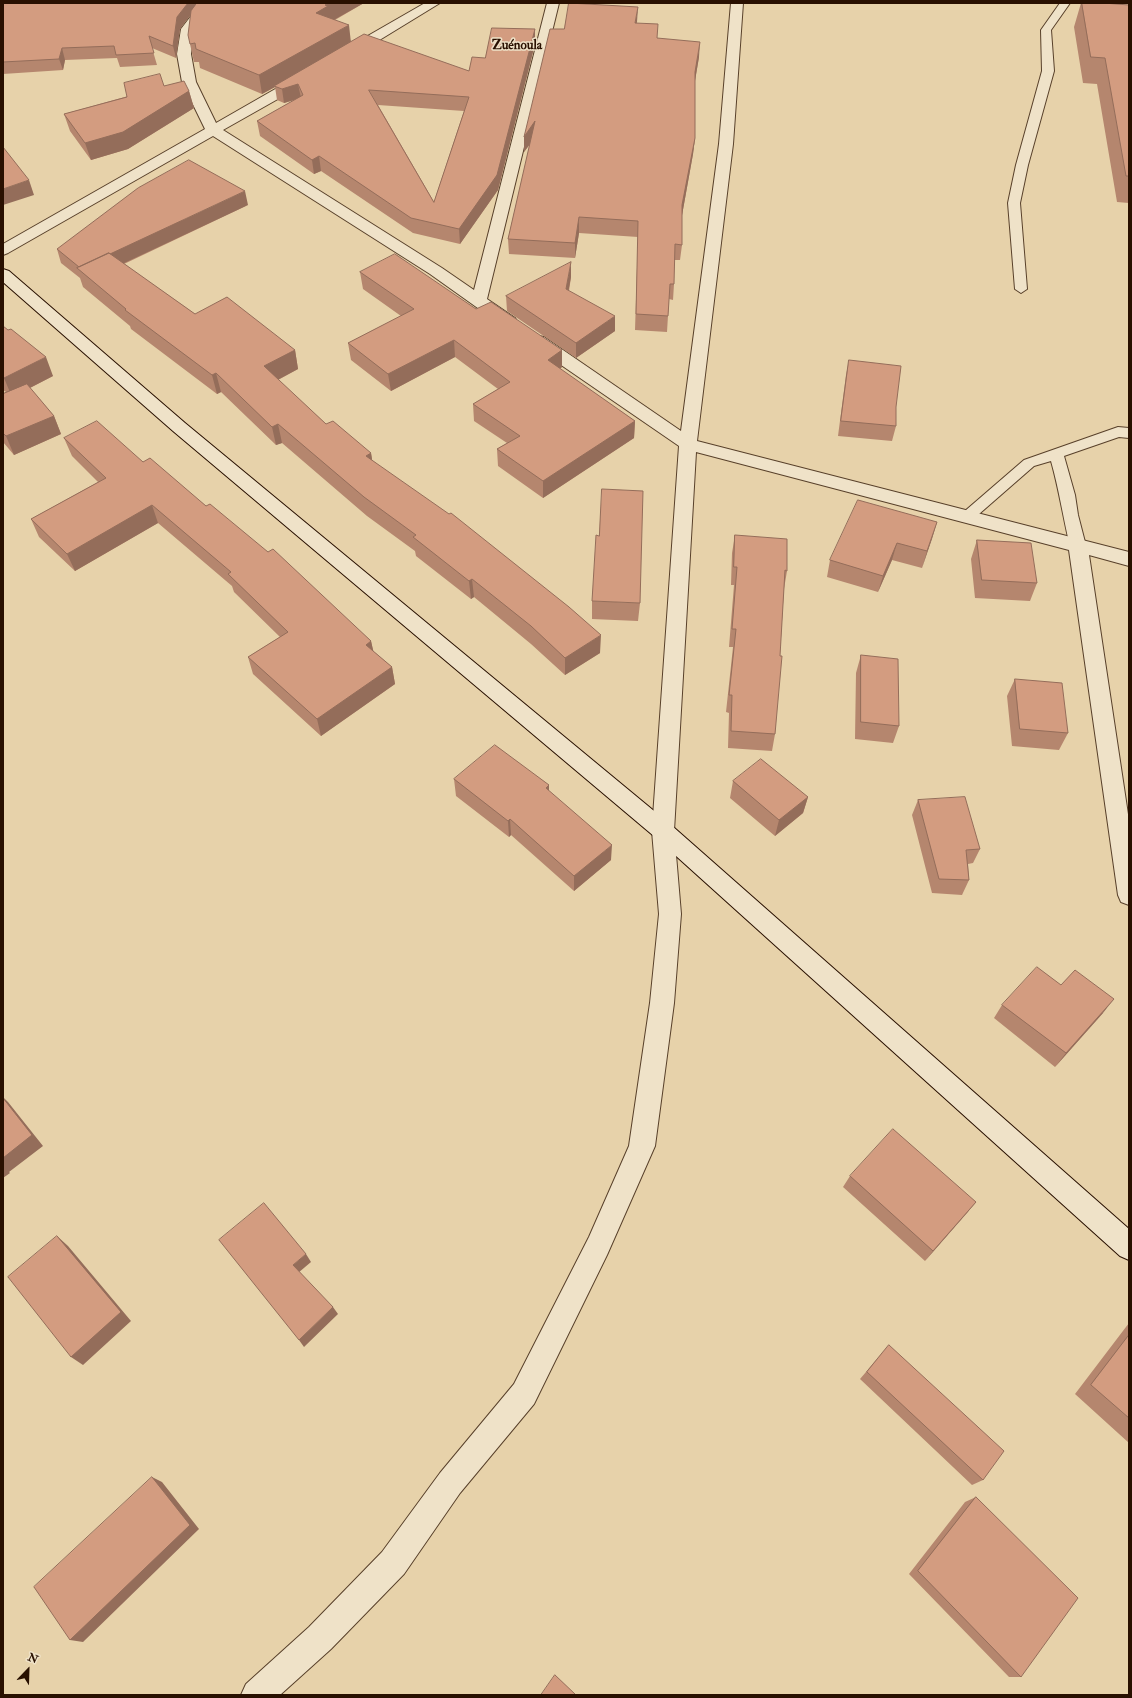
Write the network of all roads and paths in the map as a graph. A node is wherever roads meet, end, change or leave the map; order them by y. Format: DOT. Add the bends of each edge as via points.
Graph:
graph roads {
  1 [pos="207,3"];
  2 [pos="434,3"];
  3 [pos="553,3"];
  4 [pos="737,3"];
  5 [pos="1065,3"];
  6 [pos="335,61"];
  7 [pos="315,72"];
  8 [pos="214,130"];
  9 [pos="3,250"];
  10 [pos="3,274"];
  11 [pos="1021,289"];
  12 [pos="479,301"];
  13 [pos="1129,433"];
  14 [pos="688,444"];
  15 [pos="1056,453"];
  16 [pos="966,517"];
  17 [pos="1078,546"];
  18 [pos="1129,559"];
  19 [pos="663,831"];
  20 [pos="1129,895"];
  21 [pos="1129,1247"];
  22 [pos="257,1695"];
  1 -- 8 [label="street" via="188,29 184,54 189,82"];
  2 -- 6 [label="street"];
  3 -- 12 [label="street"];
  4 -- 14 [label="street" via="726,144"];
  5 -- 11 [label="lane" via="1046,30 1048,71 1014,202"];
  7 -- 8 [label="street"];
  8 -- 9 [label="street"];
  8 -- 12 [label="street" via="436,270"];
  10 -- 19 [label="street" via="179,427"];
  12 -- 14 [label="street"];
  13 -- 15 [label="lane" via="1118,432"];
  14 -- 16 [label="street"];
  14 -- 19 [label="street"];
  15 -- 16 [label="lane" via="1029,463"];
  15 -- 17 [label="lane" via="1068,495"];
  16 -- 17 [label="street"];
  17 -- 18 [label="street"];
  17 -- 20 [label="street"];
  19 -- 21 [label="street"];
  19 -- 22 [label="street" via="670,914 662,1003 642,1146 598,1246 524,1394 450,1483 393,1563 320,1638"];
}
